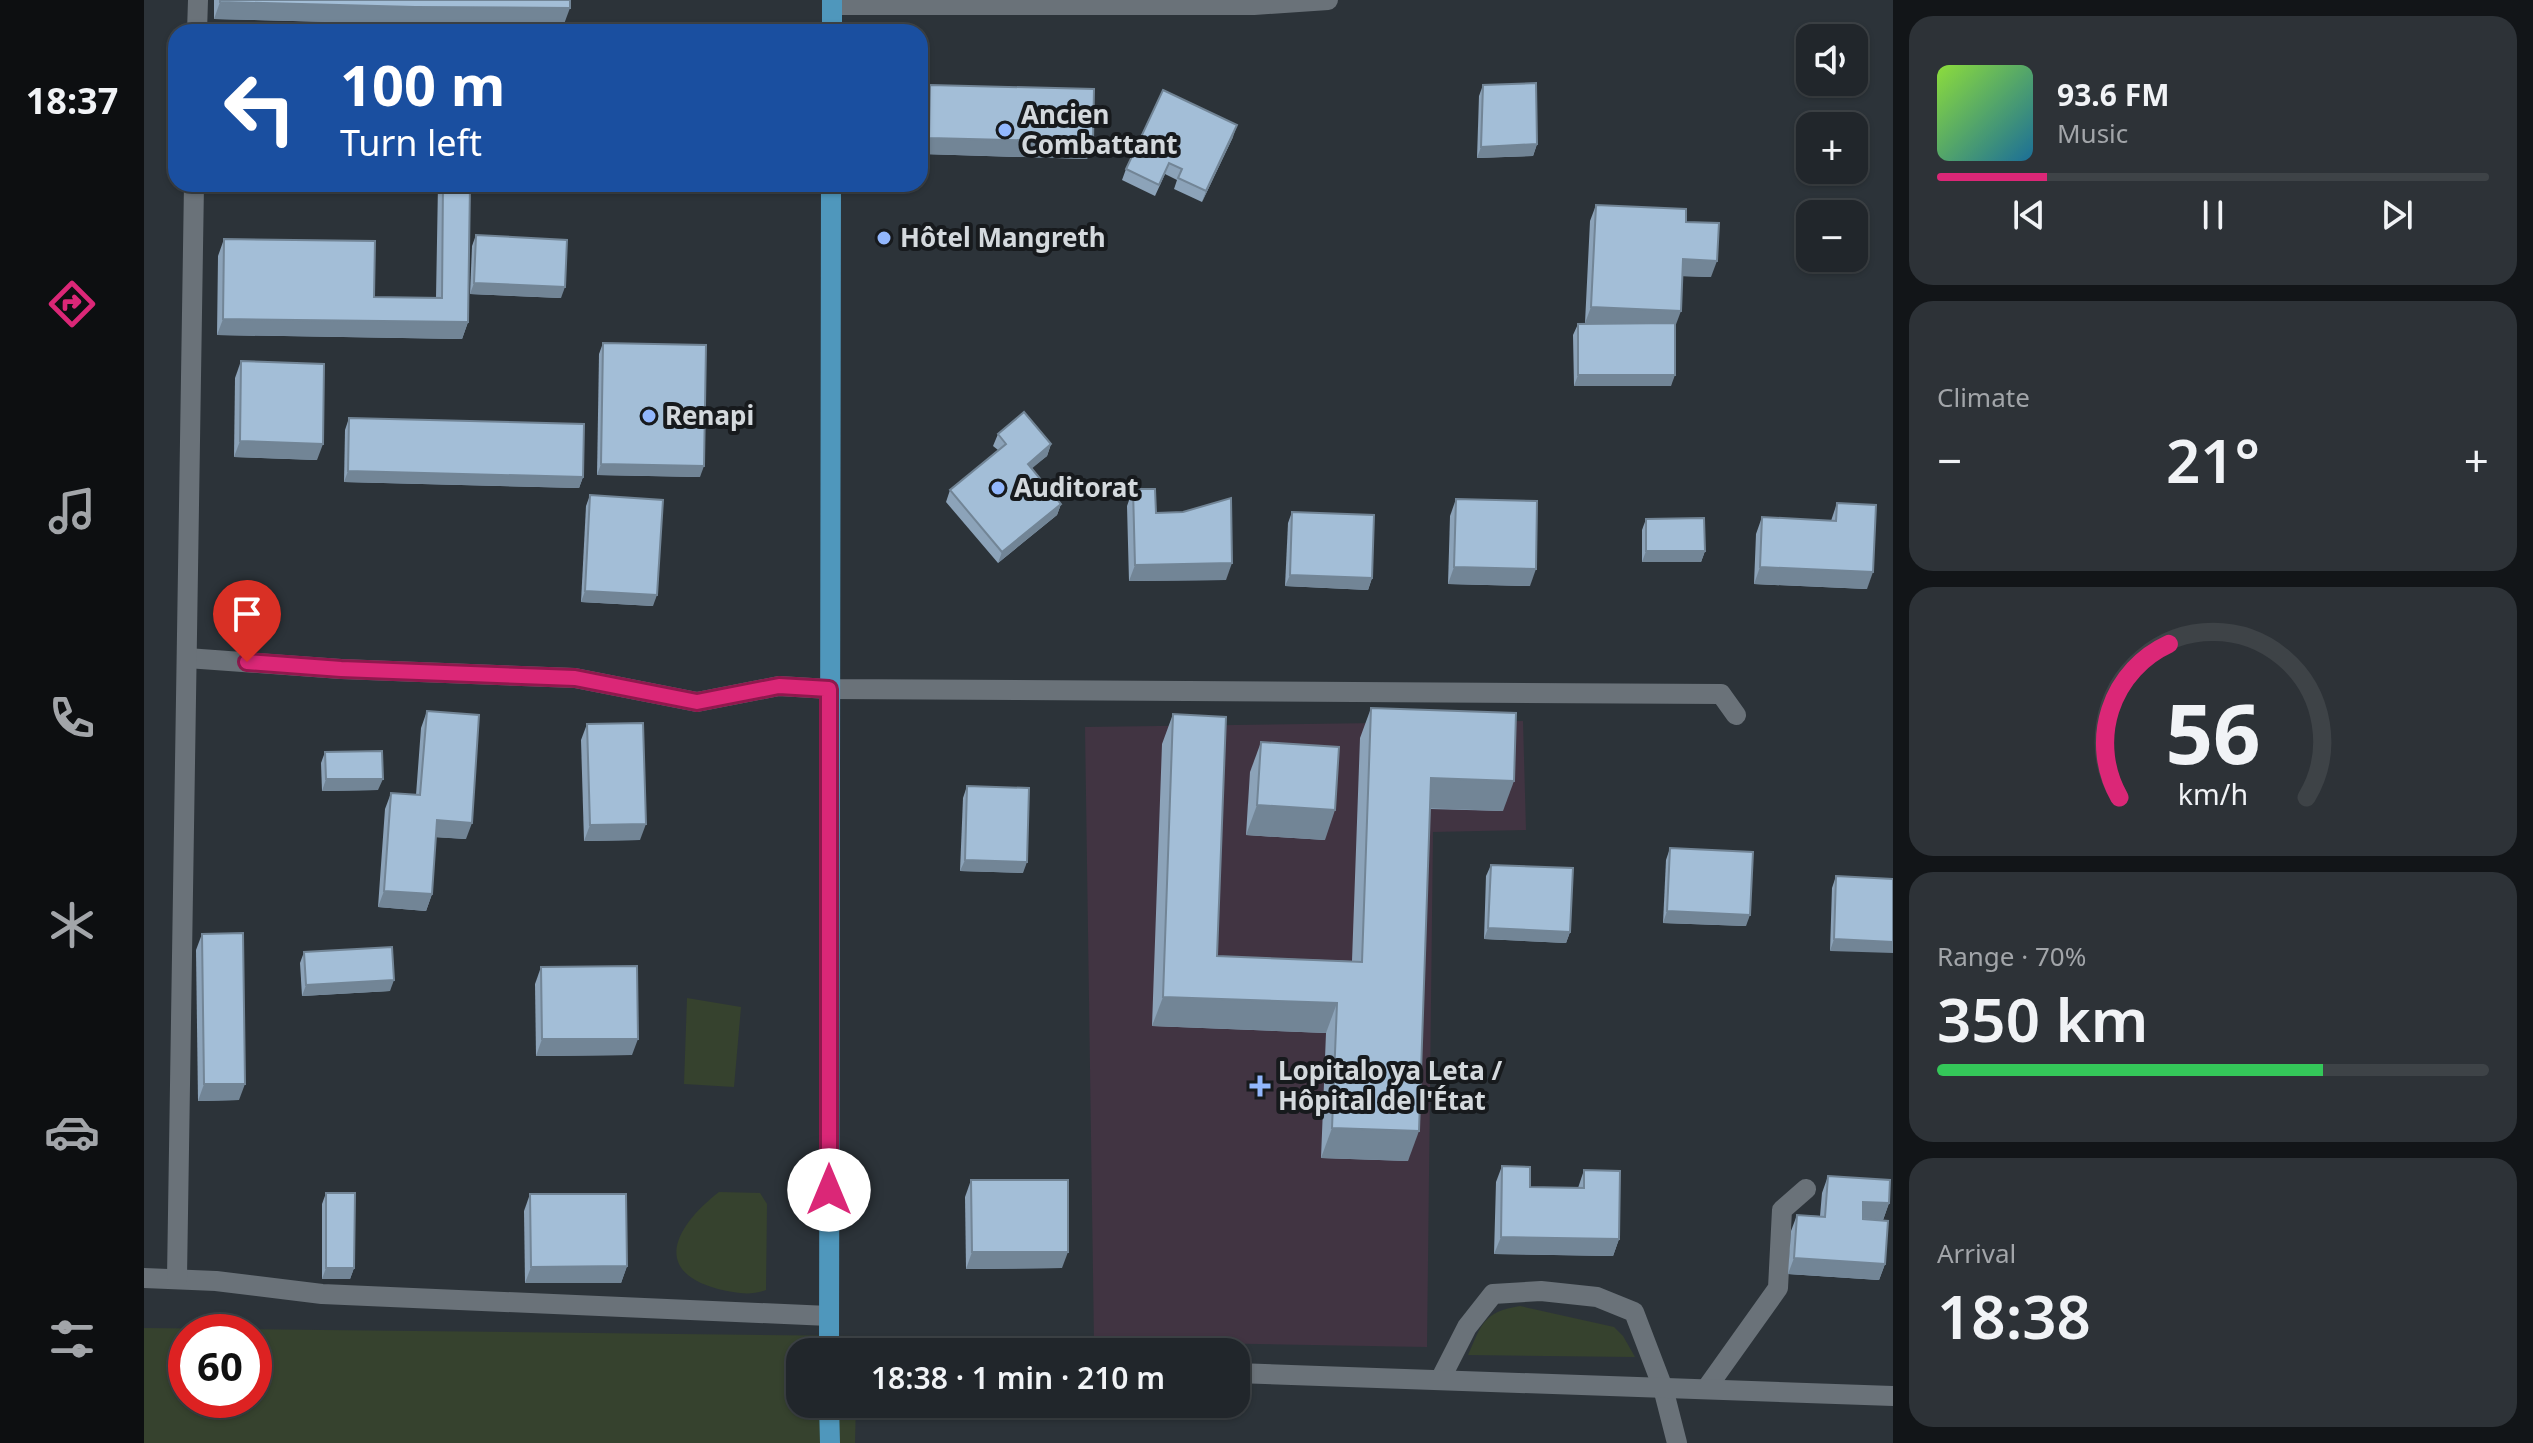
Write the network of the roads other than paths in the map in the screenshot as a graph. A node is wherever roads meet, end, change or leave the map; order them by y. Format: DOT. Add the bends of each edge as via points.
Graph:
graph roads {
  1 [pos="198,0"];
  2 [pos="1328,0"];
  3 [pos="832,2"];
  4 [pos="1255,2"];
  5 [pos="197,24"];
  6 [pos="832,24"];
  7 [pos="194,192"];
  8 [pos="831,192"];
  9 [pos="187,658"];
  10 [pos="829,689"];
  11 [pos="1736,715"];
  12 [pos="1806,1189"];
  13 [pos="144,1278"];
  14 [pos="177,1278"];
  15 [pos="829,1316"];
  16 [pos="829,1338"];
  17 [pos="1250,1373"];
  18 [pos="1440,1380"];
  19 [pos="1663,1388"];
  20 [pos="1706,1389"];
  21 [pos="1893,1396"];
  22 [pos="829,1418"];
  23 [pos="830,1443"];
  24 [pos="1677,1443"];
  1 -- 5 [label="street"];
  2 -- 4 [label="street"];
  3 -- 4 [label="street"];
  3 -- 6 [label="main road"];
  7 -- 9 [label="street"];
  8 -- 10 [label="main road"];
  9 -- 10 [label="street" via="575,678 697,702 779,686"];
  9 -- 14 [label="street"];
  10 -- 11 [label="street" via="1721,694"];
  10 -- 15 [label="main road"];
  12 -- 20 [label="street" via="1782,1210 1778,1288"];
  13 -- 14 [label="street"];
  14 -- 15 [label="street" via="322,1294"];
  15 -- 16 [label="main road"];
  17 -- 18 [label="street"];
  18 -- 19 [label="street"];
  18 -- 19 [label="street" via="1467,1327 1493,1294 1541,1291 1597,1297 1634,1312"];
  19 -- 20 [label="street"];
  19 -- 24 [label="street"];
  20 -- 21 [label="street"];
  22 -- 23 [label="main road"];
}
